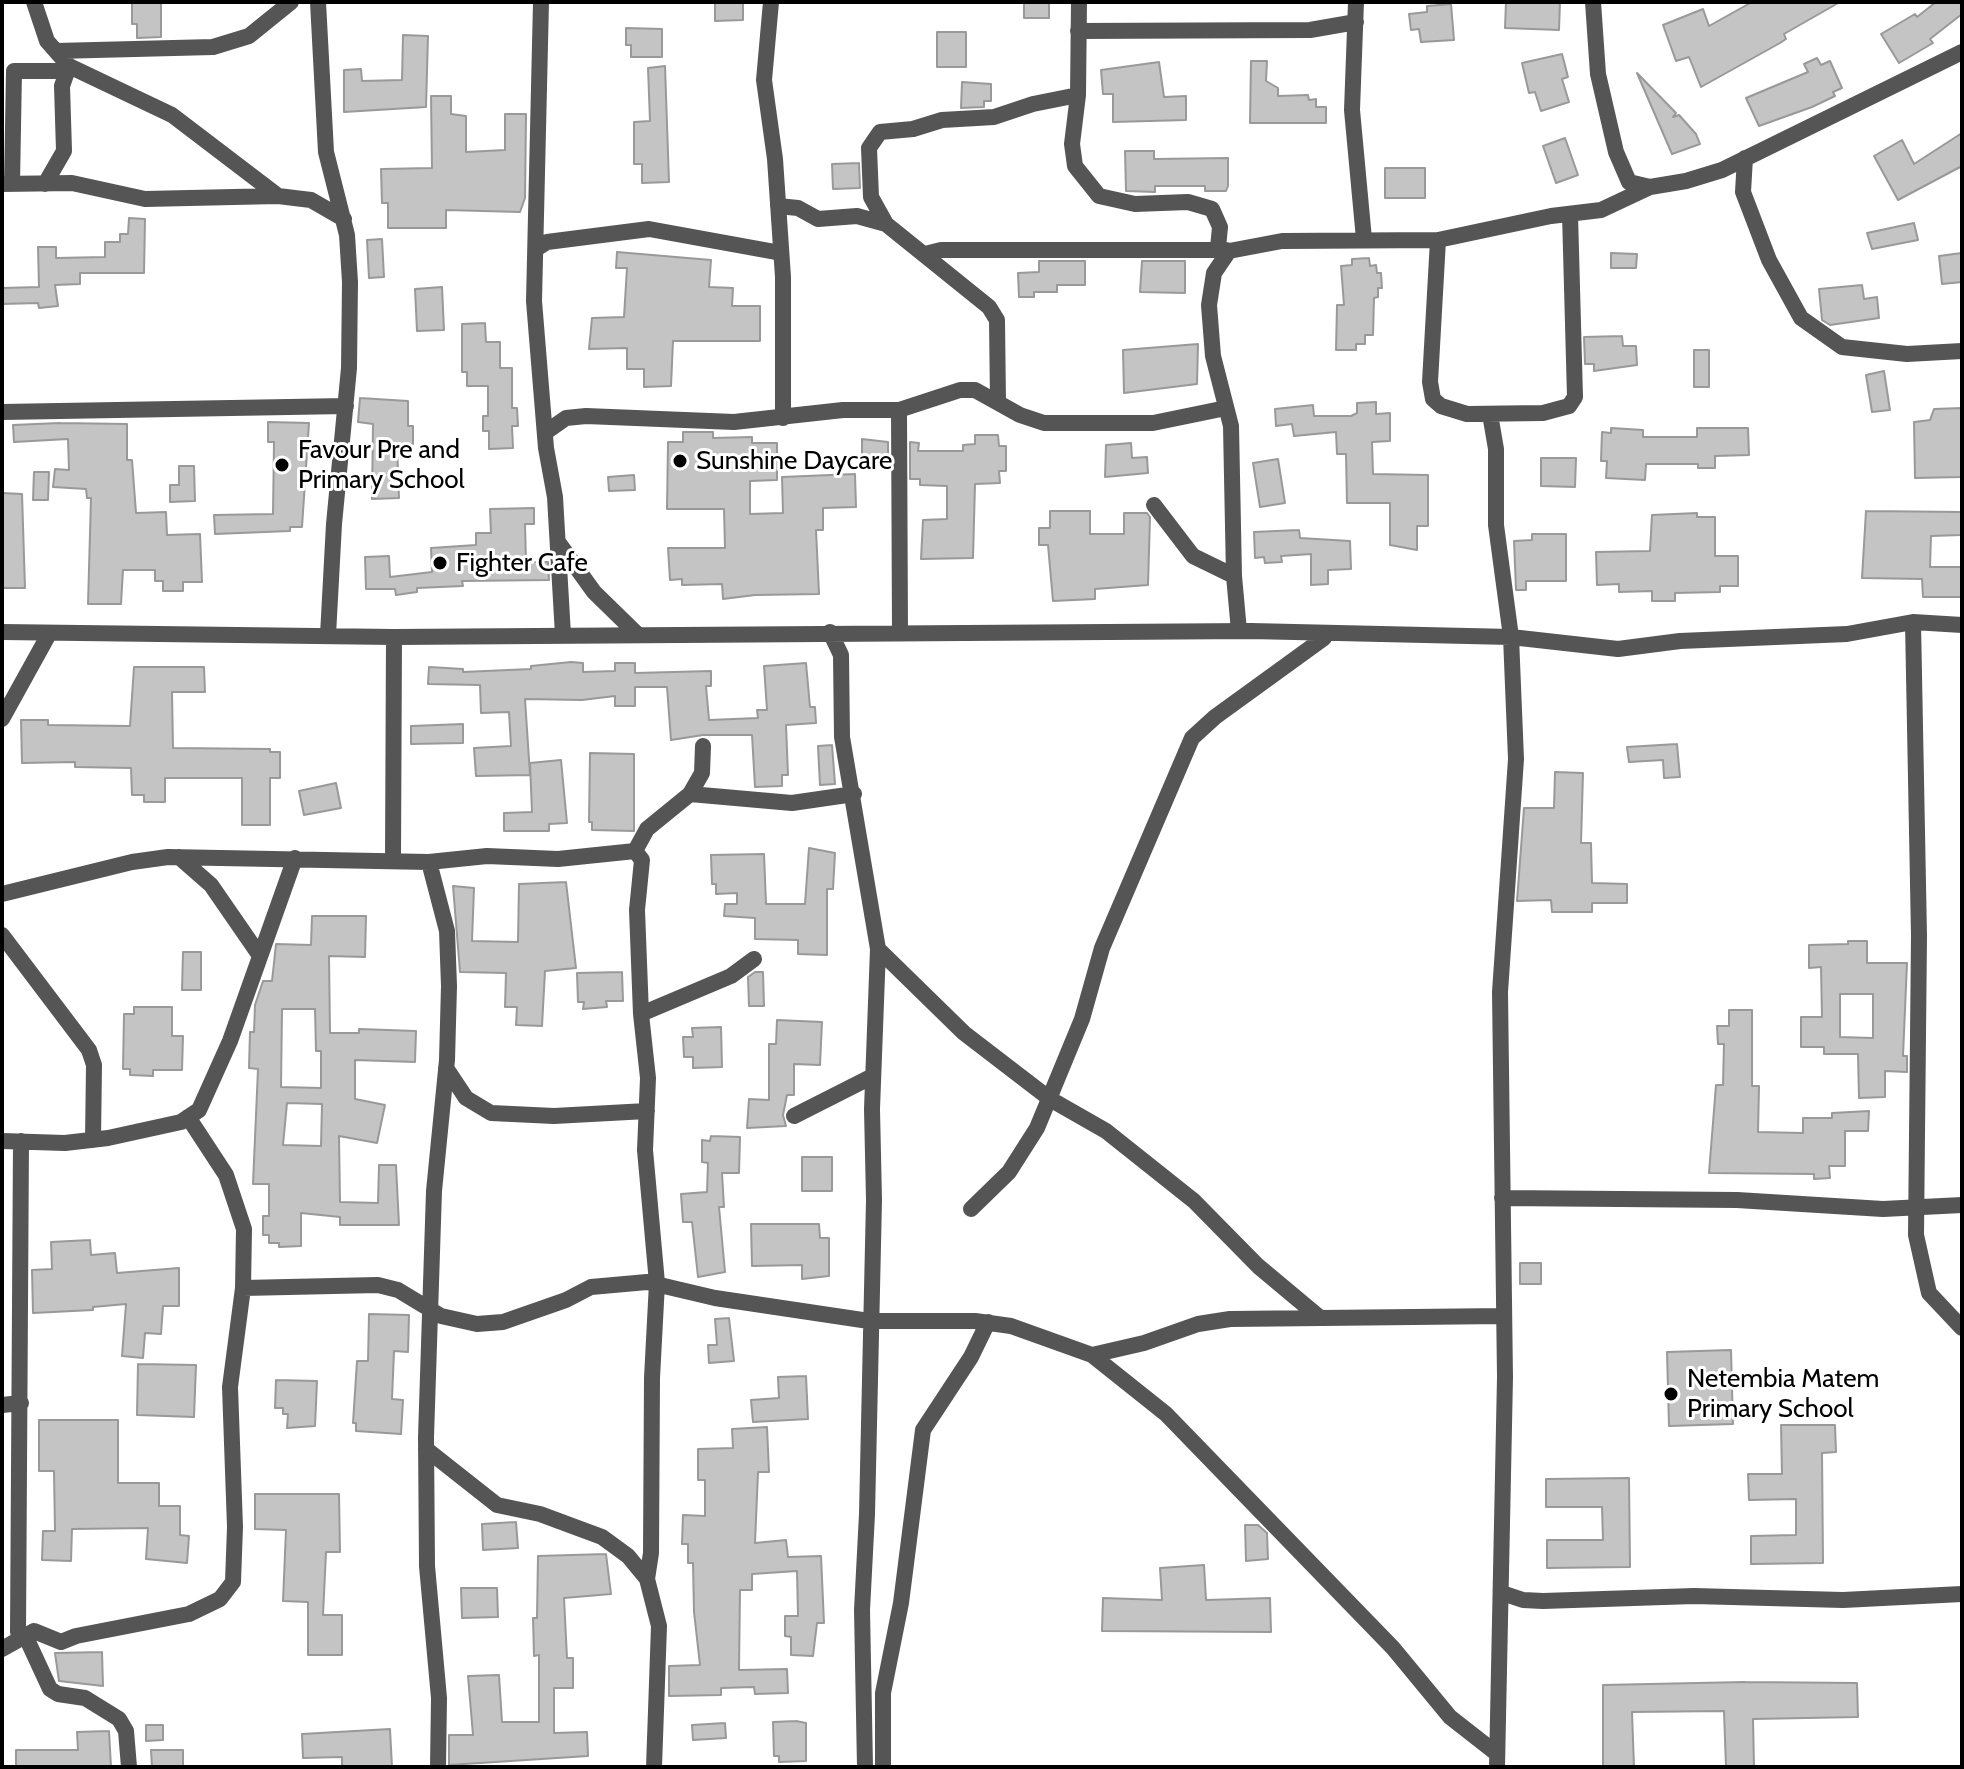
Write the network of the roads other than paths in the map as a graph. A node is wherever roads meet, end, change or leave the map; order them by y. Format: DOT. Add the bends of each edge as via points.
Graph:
graph roads {
  1 [pos="34,2"];
  2 [pos="291,2"];
  3 [pos="318,2"];
  4 [pos="541,2"];
  5 [pos="771,2"];
  6 [pos="1079,2"];
  7 [pos="1356,2"];
  8 [pos="1595,2"];
  9 [pos="1356,22"];
  10 [pos="1078,31"];
  11 [pos="56,51"];
  12 [pos="1962,52"];
  13 [pos="68,68"];
  14 [pos="1078,95"];
  15 [pos="1745,158"];
  16 [pos="7,184"];
  17 [pos="45,184"];
  18 [pos="1650,187"];
  19 [pos="278,196"];
  20 [pos="778,206"];
  21 [pos="1570,214"];
  22 [pos="344,219"];
  23 [pos="886,224"];
  24 [pos="1364,239"];
  25 [pos="1438,240"];
  26 [pos="536,249"];
  27 [pos="1223,249"];
  28 [pos="781,253"];
  29 [pos="925,254"];
  30 [pos="1962,351"];
  31 [pos="998,402"];
  32 [pos="346,406"];
  33 [pos="1226,408"];
  34 [pos="899,410"];
  35 [pos="2,412"];
  36 [pos="1490,414"];
  37 [pos="783,418"];
  38 [pos="546,432"];
  39 [pos="1154,505"];
  40 [pos="558,542"];
  41 [pos="1234,576"];
  42 [pos="1913,622"];
  43 [pos="1962,625"];
  44 [pos="1239,631"];
  45 [pos="2,632"];
  46 [pos="830,632"];
  47 [pos="900,632"];
  48 [pos="636,633"];
  49 [pos="49,634"];
  50 [pos="328,635"];
  51 [pos="563,635"];
  52 [pos="394,637"];
  53 [pos="1511,637"];
  54 [pos="1324,638"];
  55 [pos="2,719"];
  56 [pos="703,746"];
  57 [pos="690,794"];
  58 [pos="854,794"];
  59 [pos="635,851"];
  60 [pos="179,857"];
  61 [pos="295,858"];
  62 [pos="393,859"];
  63 [pos="429,862"];
  64 [pos="2,894"];
  65 [pos="2,935"];
  66 [pos="878,949"];
  67 [pos="260,956"];
  68 [pos="754,959"];
  69 [pos="641,1014"];
  70 [pos="446,1068"];
  71 [pos="873,1076"];
  72 [pos="1050,1099"];
  73 [pos="647,1111"];
  74 [pos="794,1116"];
  75 [pos="188,1117"];
  76 [pos="93,1140"];
  77 [pos="2,1141"];
  78 [pos="21,1141"];
  79 [pos="1502,1198"];
  80 [pos="1962,1205"];
  81 [pos="1916,1208"];
  82 [pos="971,1209"];
  83 [pos="657,1283"];
  84 [pos="243,1288"];
  85 [pos="429,1309"];
  86 [pos="1504,1316"];
  87 [pos="1319,1317"];
  88 [pos="869,1321"];
  89 [pos="988,1322"];
  90 [pos="1962,1328"];
  91 [pos="1092,1355"];
  92 [pos="21,1403"];
  93 [pos="2,1405"];
  94 [pos="426,1449"];
  95 [pos="647,1579"];
  96 [pos="1502,1593"];
  97 [pos="1962,1594"];
  98 [pos="20,1631"];
  99 [pos="2,1649"];
  100 [pos="1497,1760"];
  101 [pos="129,1767"];
  102 [pos="438,1767"];
  103 [pos="654,1767"];
  104 [pos="865,1767"];
  105 [pos="883,1767"];
  1 -- 11 [label="street" via="47,41"];
  2 -- 11 [label="street" via="249,36 213,47"];
  3 -- 22 [label="street" via="326,152"];
  4 -- 26 [label="street"];
  5 -- 20 [label="street" via="764,80"];
  6 -- 10 [label="street"];
  7 -- 9 [label="street"];
  8 -- 18 [label="street" via="1598,74 1616,152 1629,182"];
  9 -- 10 [label="street" via="1310,30"];
  9 -- 24 [label="street" via="1352,110"];
  10 -- 14 [label="street"];
  11 -- 13 [label="street"];
  12 -- 15 [label="street"];
  13 -- 16 [label="street" via="14,71"];
  13 -- 17 [label="street" via="61,94 64,151"];
  13 -- 19 [label="street" via="172,115"];
  14 -- 23 [label="street" via="994,117 942,120 874,136 869,148 871,197"];
  14 -- 27 [label="street" via="1072,144 1075,166 1088,186 1119,202 1188,202 1212,209"];
  15 -- 18 [label="street" via="1686,181"];
  15 -- 30 [label="street" via="1743,192 1769,260 1801,318 1842,347 1907,354"];
  16 -- 17 [label="street"];
  17 -- 19 [label="street" via="72,183 145,199"];
  18 -- 21 [label="street" via="1601,210"];
  19 -- 22 [label="street" via="311,200"];
  20 -- 23 [label="street" via="798,208 818,219 857,216"];
  20 -- 28 [label="street"];
  21 -- 25 [label="street"];
  21 -- 36 [label="street" via="1575,397 1569,406 1543,413"];
  22 -- 32 [label="street" via="350,282"];
  23 -- 29 [label="street"];
  24 -- 25 [label="street"];
  24 -- 27 [label="street"];
  25 -- 36 [label="street" via="1433,399 1452,410"];
  26 -- 28 [label="street" via="547,242 649,229"];
  26 -- 38 [label="street" via="534,301"];
  27 -- 29 [label="street"];
  27 -- 33 [label="street" via="1209,305 1213,356"];
  28 -- 37 [label="street"];
  29 -- 31 [label="street" via="989,307 997,320"];
  31 -- 33 [label="street" via="1044,423 1085,425 1153,423"];
  31 -- 34 [label="street" via="975,390 960,390"];
  32 -- 35 [label="street"];
  32 -- 50 [label="street"];
  33 -- 41 [label="street" via="1231,426"];
  34 -- 37 [label="street"];
  34 -- 47 [label="street"];
  36 -- 53 [label="street" via="1496,449 1496,525"];
  37 -- 38 [label="street" via="734,422 586,416 566,418"];
  38 -- 40 [label="street"];
  39 -- 41 [label="street" via="1193,556"];
  40 -- 48 [label="street" via="594,592"];
  40 -- 51 [label="street"];
  41 -- 44 [label="street"];
  42 -- 43 [label="street"];
  42 -- 53 [label="street" via="1847,634 1618,649"];
  42 -- 81 [label="street" via="1919,936"];
  44 -- 47 [label="street"];
  44 -- 53 [label="street"];
  45 -- 49 [label="street"];
  46 -- 47 [label="street"];
  46 -- 48 [label="street"];
  46 -- 58 [label="street" via="841,655 841,720"];
  48 -- 51 [label="street"];
  49 -- 50 [label="street"];
  49 -- 55 [label="street"];
  50 -- 52 [label="street"];
  51 -- 52 [label="street"];
  52 -- 62 [label="street"];
  53 -- 79 [label="street" via="1516,759 1500,992"];
  54 -- 72 [label="street" via="1192,738 1102,948 1082,1019"];
  56 -- 57 [label="street" via="702,773"];
  57 -- 58 [label="street" via="782,803"];
  57 -- 59 [label="street" via="647,829"];
  58 -- 66 [label="street"];
  59 -- 63 [label="street"];
  59 -- 69 [label="street" via="642,860 637,910"];
  60 -- 61 [label="street"];
  60 -- 64 [label="street" via="132,862"];
  60 -- 67 [label="street" via="211,885"];
  61 -- 62 [label="street"];
  61 -- 67 [label="street"];
  62 -- 63 [label="street"];
  63 -- 70 [label="street" via="447,931"];
  65 -- 76 [label="street" via="89,1050 94,1065"];
  66 -- 71 [label="street"];
  66 -- 72 [label="street" via="964,1033"];
  67 -- 75 [label="street" via="216,1078 199,1110"];
  68 -- 69 [label="street" via="731,976"];
  69 -- 73 [label="street"];
  70 -- 73 [label="street" via="466,1098 491,1113"];
  70 -- 85 [label="street"];
  71 -- 74 [label="street"];
  71 -- 88 [label="street"];
  72 -- 82 [label="street" via="1009,1172"];
  72 -- 87 [label="street" via="1106,1131 1194,1201 1258,1266"];
  73 -- 83 [label="street" via="645,1150"];
  75 -- 76 [label="street" via="149,1131"];
  75 -- 84 [label="street" via="236,1200 244,1229"];
  76 -- 78 [label="street"];
  77 -- 78 [label="street"];
  78 -- 92 [label="street"];
  79 -- 81 [label="street"];
  79 -- 86 [label="street"];
  80 -- 81 [label="street"];
  81 -- 90 [label="street" via="1916,1235 1929,1293"];
  83 -- 85 [label="street" via="591,1287 503,1322 477,1324"];
  83 -- 88 [label="street" via="715,1298"];
  83 -- 95 [label="street"];
  84 -- 85 [label="street" via="378,1285"];
  84 -- 98 [label="street" via="230,1387 235,1527 230,1588 189,1614 61,1642"];
  85 -- 94 [label="street"];
  86 -- 87 [label="street"];
  86 -- 96 [label="street"];
  87 -- 91 [label="street" via="1198,1324"];
  88 -- 89 [label="street"];
  88 -- 104 [label="street" via="862,1610"];
  89 -- 91 [label="street"];
  89 -- 105 [label="street" via="923,1430 883,1693"];
  91 -- 100 [label="street" via="1166,1414 1393,1648 1450,1717"];
  92 -- 93 [label="street"];
  92 -- 98 [label="street"];
  94 -- 95 [label="street" via="497,1505 602,1537"];
  94 -- 102 [label="street"];
  95 -- 103 [label="street" via="659,1626"];
  96 -- 97 [label="street" via="1543,1601 1666,1596 1843,1600"];
  96 -- 100 [label="street"];
  98 -- 99 [label="street"];
  98 -- 101 [label="street" via="50,1689 85,1698 119,1719 126,1731"];
}
